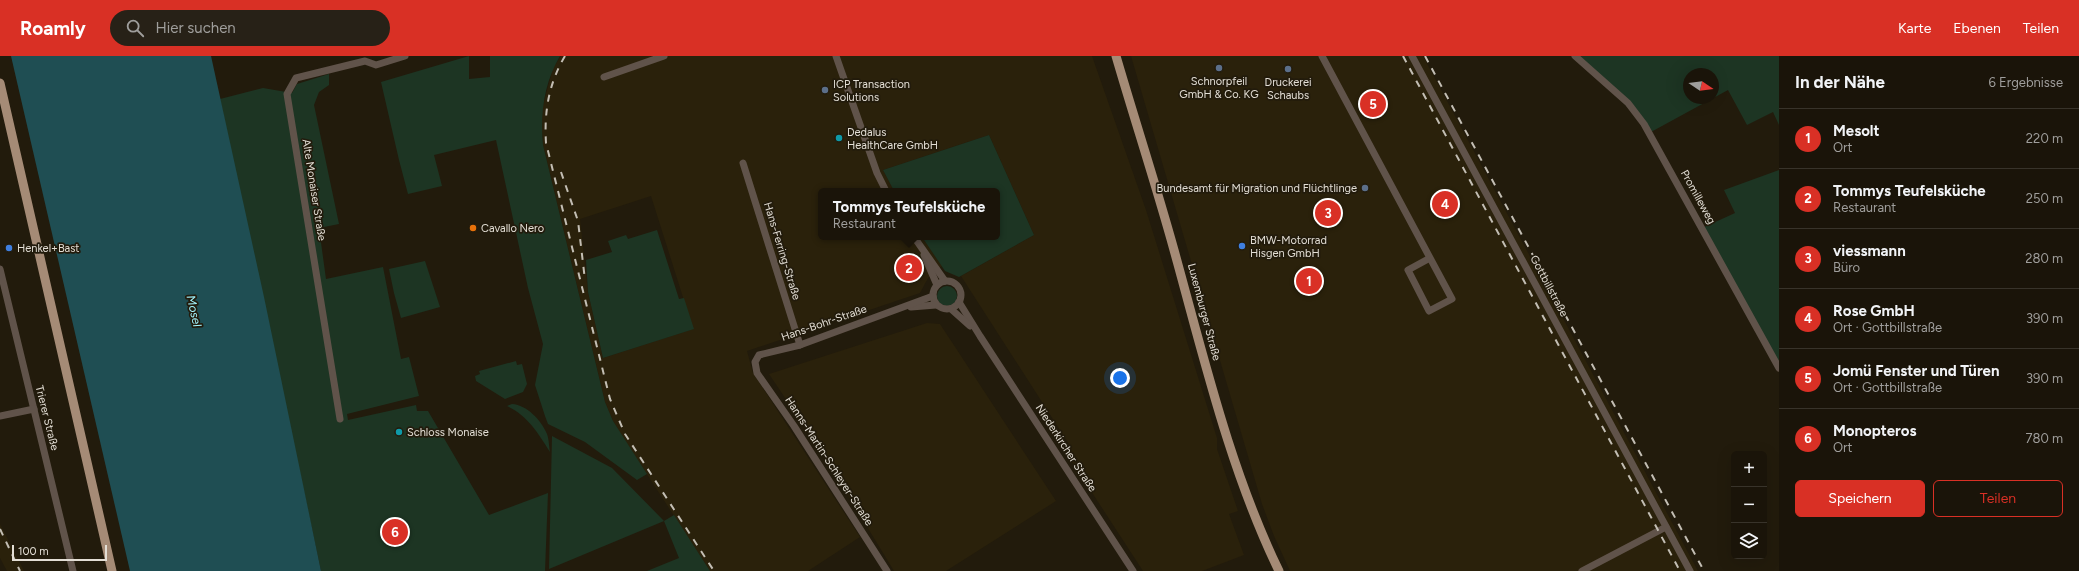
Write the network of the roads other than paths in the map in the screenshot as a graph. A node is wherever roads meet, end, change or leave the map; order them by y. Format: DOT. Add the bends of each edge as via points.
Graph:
graph roads {
  1 [pos="405,56"];
  2 [pos="664,56"];
  3 [pos="836,56"];
  4 [pos="1116,56"];
  5 [pos="1322,56"];
  6 [pos="1412,56"];
  7 [pos="1575,56"];
  8 [pos="604,77"];
  9 [pos="0,83"];
  10 [pos="743,163"];
  11 [pos="884,188"];
  12 [pos="916,240"];
  13 [pos="920,245"];
  14 [pos="1430,258"];
  15 [pos="0,269"];
  16 [pos="945,281"];
  17 [pos="937,285"];
  18 [pos="933,296"];
  19 [pos="960,302"];
  20 [pos="936,304"];
  21 [pos="903,308"];
  22 [pos="951,309"];
  23 [pos="980,336"];
  24 [pos="800,345"];
  25 [pos="755,362"];
  26 [pos="1779,368"];
  27 [pos="34,409"];
  28 [pos="0,416"];
  29 [pos="340,419"];
  30 [pos="1666,526"];
  31 [pos="73,571"];
  32 [pos="112,571"];
  33 [pos="887,571"];
  34 [pos="1133,571"];
  35 [pos="1279,571"];
  36 [pos="1582,571"];
  37 [pos="1690,571"];
  1 -- 29 [label="street, Alte Monaiser Straße" via="376,65 365,61 296,78 287,94"];
  2 -- 8 [label="street"];
  3 -- 11 [label="street"];
  4 -- 35 [label="main road, Luxemburger Straße" via="1210,382 1258,523"];
  5 -- 14 [label="street"];
  6 -- 30 [label="street, Gottbillstraße"];
  7 -- 26 [label="street, Promilleweg" via="1628,103 1644,124"];
  9 -- 32 [label="main road"];
  10 -- 24 [label="street, Hans-Ferring-Straße"];
  12 -- 13 [label="street"];
  13 -- 16 [label="street"];
  13 -- 17 [label="street"];
  14 -- 14 [label="street" via="1452,299 1429,311 1408,270"];
  15 -- 27 [label="street, Trierer Straße"];
  16 -- 17 [label="street"];
  16 -- 19 [label="street" via="958,286"];
  17 -- 18 [label="street"];
  18 -- 20 [label="street"];
  18 -- 21 [label="street, Hans-Bohr-Straße"];
  19 -- 22 [label="street"];
  19 -- 23 [label="street, Niederkircher Straße"];
  20 -- 21 [label="street, Hans-Bohr-Straße"];
  20 -- 22 [label="street" via="944,309"];
  21 -- 24 [label="street, Hans-Bohr-Straße"];
  22 -- 23 [label="street, Niederkircher Straße"];
  23 -- 34 [label="street, Niederkircher Straße"];
  24 -- 25 [label="street, Hans-Bohr-Straße" via="759,355"];
  25 -- 33 [label="street, Hanns-Martin-Schleyer-Straße" via="757,373"];
  27 -- 28 [label="street"];
  27 -- 31 [label="street, Trierer Straße"];
  30 -- 36 [label="street"];
  30 -- 37 [label="street, Gottbillstraße"];
}
